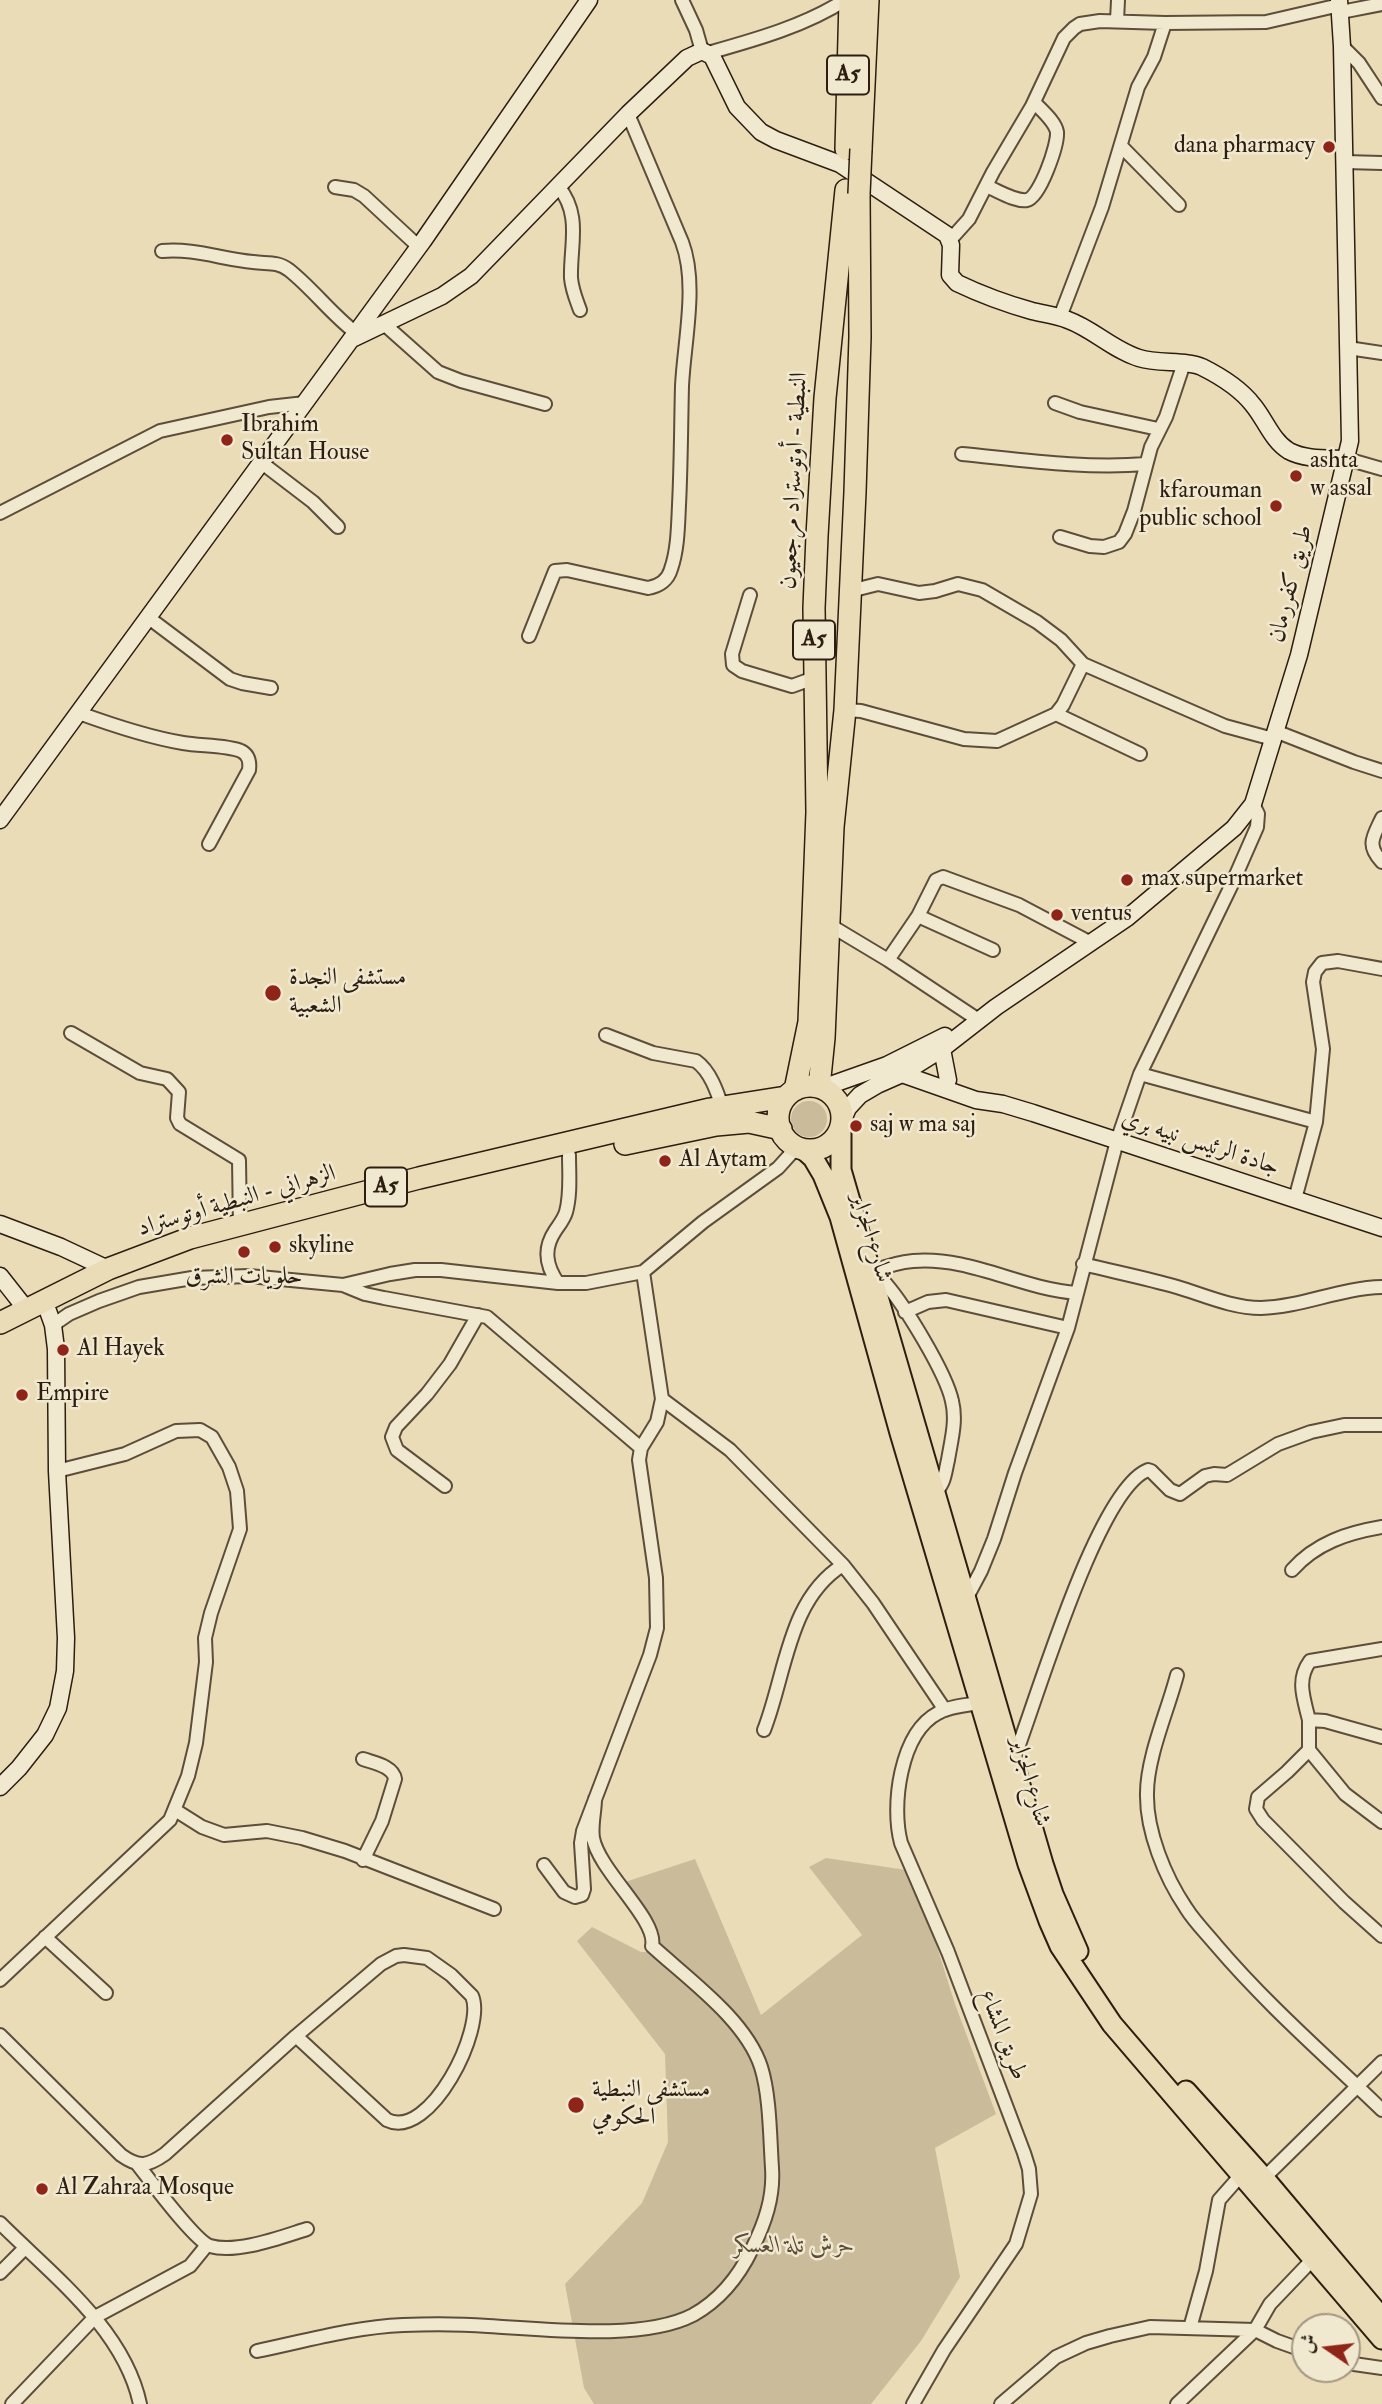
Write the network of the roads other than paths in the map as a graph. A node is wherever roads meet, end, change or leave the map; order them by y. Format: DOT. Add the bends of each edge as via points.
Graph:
graph roads {
  1 [pos="589,0"];
  2 [pos="682,0"];
  3 [pos="848,0"];
  4 [pos="868,0"];
  5 [pos="1118,0"];
  6 [pos="1382,4"];
  7 [pos="1340,5"];
  8 [pos="1117,21"];
  9 [pos="1165,23"];
  10 [pos="1342,46"];
  11 [pos="705,52"];
  12 [pos="1382,98"];
  13 [pos="1034,102"];
  14 [pos="628,114"];
  15 [pos="1121,145"];
  16 [pos="854,149"];
  17 [pos="1345,162"];
  18 [pos="1382,163"];
  19 [pos="558,186"];
  20 [pos="986,186"];
  21 [pos="335,187"];
  22 [pos="852,192"];
  23 [pos="1179,205"];
  24 [pos="951,239"];
  25 [pos="419,247"];
  26 [pos="162,251"];
  27 [pos="580,310"];
  28 [pos="1060,317"];
  29 [pos="384,324"];
  30 [pos="354,336"];
  31 [pos="1348,348"];
  32 [pos="1382,353"];
  33 [pos="1184,363"];
  34 [pos="305,403"];
  35 [pos="1055,403"];
  36 [pos="545,404"];
  37 [pos="1158,429"];
  38 [pos="962,454"];
  39 [pos="1347,459"];
  40 [pos="262,463"];
  41 [pos="1146,464"];
  42 [pos="1382,470"];
  43 [pos="820,489"];
  44 [pos="855,492"];
  45 [pos="0,513"];
  46 [pos="338,527"];
  47 [pos="817,536"];
  48 [pos="1060,537"];
  49 [pos="853,540"];
  50 [pos="850,591"];
  51 [pos="750,595"];
  52 [pos="149,618"];
  53 [pos="529,636"];
  54 [pos="1083,664"];
  55 [pos="814,678"];
  56 [pos="271,688"];
  57 [pos="845,710"];
  58 [pos="79,713"];
  59 [pos="1056,714"];
  60 [pos="1274,735"];
  61 [pos="1140,754"];
  62 [pos="1382,771"];
  63 [pos="1253,804"];
  64 [pos="1382,818"];
  65 [pos="0,821"];
  66 [pos="209,844"];
  67 [pos="1382,862"];
  68 [pos="918,916"];
  69 [pos="828,924"];
  70 [pos="1091,943"];
  71 [pos="993,950"];
  72 [pos="888,960"];
  73 [pos="1382,969"];
  74 [pos="977,1019"];
  75 [pos="71,1033"];
  76 [pos="606,1035"];
  77 [pos="942,1049"];
  78 [pos="901,1065"];
  79 [pos="1140,1074"];
  80 [pos="948,1080"];
  81 [pos="820,1088"];
  82 [pos="790,1094"];
  83 [pos="1003,1104"];
  84 [pos="722,1107"];
  85 [pos="1316,1122"];
  86 [pos="841,1125"];
  87 [pos="780,1129"];
  88 [pos="1117,1141"];
  89 [pos="800,1148"];
  90 [pos="569,1155"];
  91 [pos="1294,1199"];
  92 [pos="0,1224"];
  93 [pos="240,1226"];
  94 [pos="1382,1228"];
  95 [pos="1083,1265"];
  96 [pos="108,1269"];
  97 [pos="643,1272"];
  98 [pos="871,1274"];
  99 [pos="0,1276"];
  100 [pos="558,1283"];
  101 [pos="343,1284"];
  102 [pos="1382,1287"];
  103 [pos="1077,1293"];
  104 [pos="26,1309"];
  105 [pos="905,1312"];
  106 [pos="478,1315"];
  107 [pos="51,1318"];
  108 [pos="0,1323"];
  109 [pos="1068,1328"];
  110 [pos="0,1336"];
  111 [pos="662,1399"];
  112 [pos="1382,1425"];
  113 [pos="641,1448"];
  114 [pos="57,1471"];
  115 [pos="445,1486"];
  116 [pos="933,1493"];
  117 [pos="1382,1527"];
  118 [pos="842,1565"];
  119 [pos="1292,1570"];
  120 [pos="965,1601"];
  121 [pos="1382,1649"];
  122 [pos="1177,1675"];
  123 [pos="980,1703"];
  124 [pos="945,1710"];
  125 [pos="1309,1720"];
  126 [pos="764,1730"];
  127 [pos="1382,1737"];
  128 [pos="1308,1750"];
  129 [pos="363,1759"];
  130 [pos="1013,1761"];
  131 [pos="0,1787"];
  132 [pos="595,1799"];
  133 [pos="174,1810"];
  134 [pos="1382,1822"];
  135 [pos="363,1860"];
  136 [pos="544,1865"];
  137 [pos="494,1909"];
  138 [pos="1382,1936"];
  139 [pos="45,1937"];
  140 [pos="0,1980"];
  141 [pos="106,1993"];
  142 [pos="0,2035"];
  143 [pos="296,2036"];
  144 [pos="1382,2062"];
  145 [pos="1357,2088"];
  146 [pos="1382,2110"];
  147 [pos="138,2165"];
  148 [pos="1241,2175"];
  149 [pos="1264,2178"];
  150 [pos="0,2223"];
  151 [pos="307,2229"];
  152 [pos="207,2245"];
  153 [pos="25,2248"];
  154 [pos="1314,2258"];
  155 [pos="0,2273"];
  156 [pos="95,2317"];
  157 [pos="1382,2318"];
  158 [pos="1190,2328"];
  159 [pos="1255,2330"];
  160 [pos="1382,2339"];
  161 [pos="1291,2345"];
  162 [pos="257,2351"];
  163 [pos="1361,2365"];
  164 [pos="1382,2368"];
  165 [pos="917,2403"];
  166 [pos="12,2404"];
  167 [pos="140,2404"];
  168 [pos="1001,2404"];
  169 [pos="1177,2404"];
  1 -- 25 [label="street"];
  2 -- 11 [label="street"];
  3 -- 11 [label="street" via="743,44"];
  3 -- 16 [label="highway, النبطية - أوتوستراد مرجعيون / A5"];
  4 -- 16 [label="highway, النبطية - أوتوستراد مرجعيون / A5"];
  5 -- 8 [label="street"];
  6 -- 7 [label="street"];
  7 -- 9 [label="street" via="1266,22"];
  7 -- 10 [label="street, طريق كفررمان"];
  8 -- 9 [label="street"];
  8 -- 13 [label="street" via="1088,22 1069,32"];
  9 -- 15 [label="street" via="1138,87"];
  10 -- 12 [label="street"];
  10 -- 17 [label="street, طريق كفررمان"];
  11 -- 14 [label="street" via="687,58"];
  11 -- 24 [label="street" via="712,56 737,107 761,132 840,164"];
  13 -- 20 [label="street"];
  13 -- 20 [label="street" via="1057,132 1036,194 1018,199"];
  14 -- 19 [label="street"];
  14 -- 53 [label="street" via="687,259 678,525 672,567 665,580 648,588 567,570 555,572"];
  15 -- 23 [label="street"];
  15 -- 28 [label="street"];
  16 -- 22 [label="highway, النبطية - أوتوستراد مرجعيون / A5, bridge"];
  17 -- 18 [label="street"];
  17 -- 31 [label="street, طريق كفررمان"];
  19 -- 27 [label="street" via="568,201 573,223 572,286"];
  19 -- 29 [label="street" via="471,276 442,296"];
  20 -- 24 [label="street" via="969,219"];
  21 -- 25 [label="street" via="364,196"];
  22 -- 43 [label="highway, النبطية - أوتوستراد مرجعيون / A5" via="825,398"];
  22 -- 44 [label="highway, النبطية - أوتوستراد مرجعيون / A5" via="860,337"];
  24 -- 28 [label="street" via="949,270 957,283"];
  25 -- 30 [label="street"];
  26 -- 30 [label="street" via="277,264 311,289"];
  28 -- 33 [label="street" via="1136,357"];
  29 -- 30 [label="street"];
  29 -- 36 [label="street" via="438,372"];
  30 -- 34 [label="street"];
  31 -- 32 [label="street"];
  31 -- 39 [label="street, طريق كفررمان"];
  33 -- 37 [label="street"];
  33 -- 39 [label="street" via="1200,366 1234,387 1291,452"];
  34 -- 40 [label="street"];
  34 -- 45 [label="street" via="160,431"];
  35 -- 37 [label="street"];
  37 -- 41 [label="street"];
  38 -- 41 [label="street" via="1094,465"];
  39 -- 42 [label="street"];
  39 -- 60 [label="street, طريق كفررمان"];
  40 -- 46 [label="street"];
  40 -- 52 [label="street"];
  41 -- 48 [label="street" via="1134,511 1119,542 1097,547"];
  43 -- 44 [label="highway" via="832,504 845,502"];
  43 -- 47 [label="highway, النبطية - أوتوستراد مرجعيون / A5"];
  44 -- 49 [label="highway, النبطية - أوتوستراد مرجعيون / A5"];
  47 -- 49 [label="highway" via="841,528"];
  47 -- 55 [label="highway, النبطية - أوتوستراد مرجعيون / A5"];
  49 -- 50 [label="highway, النبطية - أوتوستراد مرجعيون / A5"];
  50 -- 54 [label="street" via="878,584 926,593 958,584 970,586 1037,622"];
  50 -- 57 [label="highway, النبطية - أوتوستراد مرجعيون / A5"];
  51 -- 55 [label="street" via="732,654 733,665 792,686"];
  52 -- 56 [label="street" via="230,679"];
  52 -- 58 [label="street"];
  54 -- 59 [label="street"];
  54 -- 60 [label="street" via="1225,726"];
  55 -- 82 [label="highway, النبطية - أوتوستراد مرجعيون / A5" via="817,812 809,1022"];
  57 -- 59 [label="street" via="991,742"];
  57 -- 69 [label="highway, النبطية - أوتوستراد مرجعيون / A5"];
  58 -- 65 [label="street"];
  58 -- 66 [label="street" via="180,743 246,755 249,770"];
  59 -- 61 [label="street"];
  60 -- 62 [label="street"];
  60 -- 63 [label="street, طريق كفررمان"];
  63 -- 70 [label="street, طريق كفررمان" via="1234,828"];
  63 -- 79 [label="street" via="1257,827"];
  64 -- 67 [label="street" via="1372,840 1374,853"];
  68 -- 70 [label="street" via="936,880 943,877 1019,905"];
  68 -- 71 [label="street"];
  68 -- 72 [label="street"];
  69 -- 72 [label="street"];
  69 -- 81 [label="highway, النبطية - أوتوستراد مرجعيون / A5"];
  70 -- 74 [label="street, طريق كفررمان"];
  72 -- 74 [label="street"];
  73 -- 85 [label="street" via="1338,961 1322,963 1315,972 1323,1049"];
  74 -- 77 [label="street"];
  74 -- 78 [label="street"];
  75 -- 93 [label="street" via="140,1073 172,1083 179,1092 180,1124 239,1160"];
  76 -- 84 [label="street" via="653,1053 696,1061 711,1080"];
  77 -- 78 [label="street"];
  77 -- 80 [label="street"];
  78 -- 80 [label="street"];
  78 -- 81 [label="street"];
  78 -- 83 [label="street" via="976,1100"];
  78 -- 86 [label="street" via="859,1095"];
  79 -- 85 [label="street"];
  79 -- 88 [label="street"];
  80 -- 83 [label="street"];
  81 -- 82 [label="highway, A5" via="811,1086"];
  81 -- 86 [label="highway" via="834,1096 841,1108"];
  82 -- 84 [label="highway, الزهراني - النبطية أوتوستراد / A5"];
  82 -- 87 [label="highway, A5" via="780,1107"];
  83 -- 88 [label="street, جادة الرئيس نبيه بري"];
  84 -- 93 [label="highway, الزهراني - النبطية أوتوستراد / A5" via="419,1178"];
  85 -- 91 [label="street"];
  86 -- 89 [label="highway" via="826,1146"];
  86 -- 98 [label="main road, شارع الجزاير" via="841,1170"];
  87 -- 89 [label="highway"];
  87 -- 90 [label="highway, الزهراني - النبطية أوتوستراد / A5" via="749,1122 716,1125"];
  88 -- 91 [label="street, جادة الرئيس نبيه بري"];
  88 -- 95 [label="street"];
  89 -- 97 [label="street"];
  89 -- 123 [label="main road, شارع الجزاير" via="813,1157 840,1217"];
  90 -- 100 [label="street" via="567,1208 546,1256"];
  90 -- 107 [label="highway, الزهراني - النبطية أوتوستراد / A5" via="223,1239 99,1284"];
  91 -- 94 [label="street, جادة الرئيس نبيه بري"];
  92 -- 96 [label="street"];
  93 -- 96 [label="highway, الزهراني - النبطية أوتوستراد / A5" via="190,1238"];
  95 -- 102 [label="street" via="1259,1308"];
  95 -- 103 [label="street"];
  96 -- 104 [label="highway, الزهراني - النبطية أوتوستراد / A5"];
  97 -- 100 [label="street" via="586,1283"];
  97 -- 111 [label="street"];
  98 -- 103 [label="street" via="901,1263 933,1260"];
  98 -- 105 [label="street" via="886,1284"];
  98 -- 116 [label="main road, شارع الجزاير"];
  99 -- 104 [label="street"];
  100 -- 101 [label="street" via="415,1270"];
  101 -- 106 [label="street" via="365,1294"];
  101 -- 107 [label="street" via="248,1276 192,1278 129,1290"];
  103 -- 109 [label="street"];
  104 -- 108 [label="highway, الزهراني - النبطية أوتوستراد / A5"];
  105 -- 109 [label="street" via="946,1300"];
  105 -- 116 [label="street" via="933,1356 952,1400 954,1426 944,1481"];
  106 -- 113 [label="street" via="496,1324"];
  106 -- 115 [label="street" via="450,1364 392,1437 397,1450"];
  107 -- 110 [label="highway, الزهراني - النبطية أوتوستراد / A5"];
  107 -- 114 [label="street" via="56,1349"];
  109 -- 120 [label="street" via="994,1539"];
  111 -- 113 [label="street" via="657,1422"];
  111 -- 118 [label="street" via="730,1450"];
  112 -- 130 [label="street" via="1345,1425 1303,1434 1227,1475 1205,1476 1180,1494 1151,1471 1139,1474 1092,1547"];
  113 -- 132 [label="street" via="639,1472 656,1578 657,1628"];
  114 -- 131 [label="street" via="66,1638 62,1690 45,1735"];
  114 -- 133 [label="street" via="125,1454 176,1431 200,1430 212,1437 233,1479 240,1530 205,1638 196,1743"];
  116 -- 120 [label="main road, شارع الجزاير"];
  117 -- 119 [label="street" via="1326,1543"];
  118 -- 124 [label="street" via="873,1602"];
  118 -- 126 [label="street" via="818,1584 802,1611"];
  120 -- 130 [label="main road, شارع الجزاير"];
  121 -- 125 [label="street" via="1310,1661 1301,1684"];
  122 -- 145 [label="street" via="1147,1795 1151,1823 1172,1883 1186,1908 1231,1963"];
  123 -- 124 [label="street, طريق المشاع"];
  123 -- 148 [label="main road, شارع الجزاير" via="1028,1864 1060,1946 1112,2024"];
  124 -- 165 [label="street, طريق المشاع" via="921,1728 906,1755 898,1790 899,1836 1024,2153 1031,2194 1016,2244 944,2350"];
  125 -- 127 [label="street"];
  125 -- 128 [label="street"];
  128 -- 134 [label="street" via="1345,1794"];
  128 -- 138 [label="street" via="1258,1797 1256,1809"];
  129 -- 135 [label="street" via="391,1770 395,1779"];
  130 -- 149 [label="main road, شارع الجزاير" via="1053,1894 1082,1961 1106,1998"];
  132 -- 136 [label="street" via="581,1843 582,1895 564,1892"];
  132 -- 162 [label="street" via="593,1838 609,1872 645,1921 653,1946 730,2019 751,2045 762,2069 773,2178 765,2220 736,2278 702,2309 653,2326 561,2331 401,2325"];
  133 -- 135 [label="street" via="218,1833 275,1831"];
  133 -- 139 [label="street" via="157,1834"];
  135 -- 137 [label="street"];
  139 -- 140 [label="street"];
  139 -- 141 [label="street"];
  142 -- 147 [label="street" via="121,2155"];
  143 -- 143 [label="street" via="387,2120 405,2123 434,2102 450,2081 475,2017 475,2003 437,1964 418,1956 396,1956"];
  143 -- 147 [label="street" via="165,2154"];
  144 -- 145 [label="street"];
  145 -- 146 [label="street"];
  145 -- 149 [label="street"];
  147 -- 152 [label="street"];
  148 -- 154 [label="main road, شارع الجزاير"];
  148 -- 158 [label="street" via="1219,2200"];
  149 -- 157 [label="main road, شارع الجزاير"];
  150 -- 153 [label="street"];
  151 -- 152 [label="street" via="254,2244"];
  152 -- 156 [label="street" via="190,2266"];
  153 -- 155 [label="street"];
  153 -- 156 [label="street"];
  154 -- 159 [label="street" via="1270,2304"];
  154 -- 160 [label="main road, شارع الجزاير"];
  156 -- 166 [label="street"];
  156 -- 167 [label="street" via="122,2354"];
  158 -- 159 [label="street"];
  158 -- 168 [label="street" via="1150,2328 1086,2343 1056,2357"];
  159 -- 161 [label="street"];
  159 -- 169 [label="street"];
  163 -- 164 [label="street"];
}
